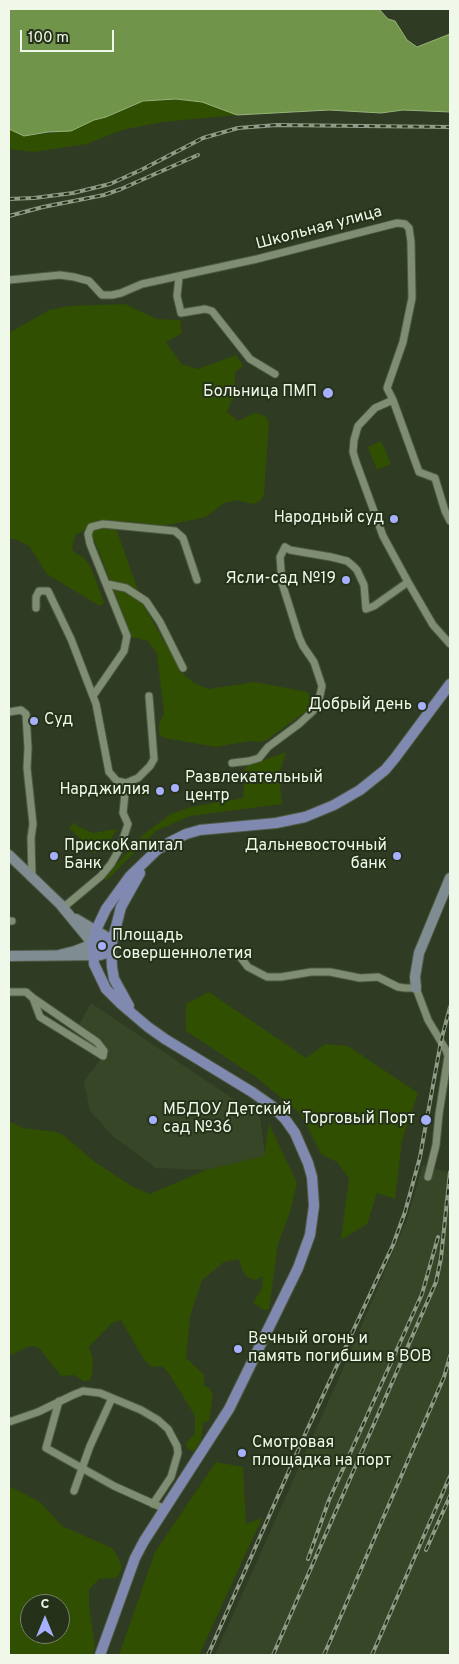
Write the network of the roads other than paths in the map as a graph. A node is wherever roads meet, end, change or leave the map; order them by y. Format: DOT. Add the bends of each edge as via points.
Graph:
graph roads {
  1 [pos="179,277"];
  2 [pos="9,280"];
  3 [pos="275,374"];
  4 [pos="393,400"];
  5 [pos="450,522"];
  6 [pos="196,580"];
  7 [pos="408,582"];
  8 [pos="107,584"];
  9 [pos="36,608"];
  10 [pos="450,644"];
  11 [pos="183,668"];
  12 [pos="450,684"];
  13 [pos="93,696"];
  14 [pos="149,696"];
  15 [pos="9,712"];
  16 [pos="232,763"];
  17 [pos="126,783"];
  18 [pos="157,850"];
  19 [pos="9,854"];
  20 [pos="32,877"];
  21 [pos="450,878"];
  22 [pos="67,911"];
  23 [pos="100,933"];
  24 [pos="111,946"];
  25 [pos="96,951"];
  26 [pos="238,954"];
  27 [pos="9,956"];
  28 [pos="416,988"];
  29 [pos="9,992"];
  30 [pos="33,998"];
  31 [pos="148,1027"];
  32 [pos="428,1178"];
  33 [pos="112,1398"];
  34 [pos="60,1401"];
  35 [pos="9,1422"];
  36 [pos="82,1470"];
  37 [pos="74,1491"];
  38 [pos="153,1504"];
  39 [pos="165,1510"];
  40 [pos="100,1655"];
  1 -- 2 [label="street" via="142,284 112,295 102,295 89,281 74,277 60,275"];
  1 -- 3 [label="street" via="181,313 212,311 250,359"];
  1 -- 4 [label="street, Школьная улица" via="397,223 405,224 409,228 411,242 412,298 403,342 387,388"];
  4 -- 5 [label="street" via="419,472 435,478"];
  4 -- 7 [label="street" via="375,408 358,426 353,452 377,522"];
  6 -- 8 [label="street" via="183,538 175,531 103,524 92,527 88,534"];
  7 -- 10 [label="street" via="433,625"];
  7 -- 16 [label="street" via="366,609 364,585 357,570 347,561 285,547 280,557 285,592 299,637 314,662 322,686 319,700 299,724 268,747 259,758"];
  8 -- 11 [label="street" via="126,588 146,601"];
  8 -- 13 [label="street" via="127,636 124,651"];
  9 -- 13 [label="street" via="39,591 48,591"];
  12 -- 18 [label="main road" via="395,758 372,781 348,798 292,820 200,830"];
  13 -- 17 [label="street" via="109,772 117,781"];
  14 -- 17 [label="street" via="154,759 138,778"];
  15 -- 20 [label="street" via="21,710 26,714 33,824"];
  17 -- 22 [label="street" via="123,813 128,824 120,848 101,876"];
  18 -- 23 [label="main road" via="117,892 103,914"];
  18 -- 24 [label="main road" via="127,894"];
  19 -- 20 [label="main road"];
  20 -- 22 [label="main road"];
  21 -- 28 [label="main road" via="419,953"];
  22 -- 23 [label="main road"];
  22 -- 25 [label="main road"];
  23 -- 24 [label="main road" via="111,942"];
  23 -- 25 [label="main road"];
  24 -- 25 [label="main road" via="108,952"];
  24 -- 31 [label="main road" via="112,967 119,990"];
  25 -- 27 [label="main road"];
  25 -- 31 [label="main road" via="98,974 106,989"];
  26 -- 28 [label="street" via="248,967 267,976 281,978 330,972 360,978 378,977 398,987"];
  28 -- 32 [label="street" via="428,1020 448,1056 436,1145"];
  29 -- 30 [label="street" via="26,992"];
  30 -- 30 [label="street" via="97,1042 104,1051 103,1056 40,1017"];
  31 -- 39 [label="main road" via="272,1106 295,1133 308,1163 314,1198 310,1235 298,1268 229,1409"];
  33 -- 34 [label="street" via="83,1392"];
  33 -- 36 [label="street"];
  33 -- 38 [label="street" via="158,1420 168,1429 177,1446 171,1477"];
  34 -- 35 [label="street"];
  34 -- 36 [label="street" via="46,1448"];
  36 -- 37 [label="street"];
  36 -- 38 [label="street"];
  38 -- 39 [label="street"];
  39 -- 40 [label="main road" via="135,1558"];
}
